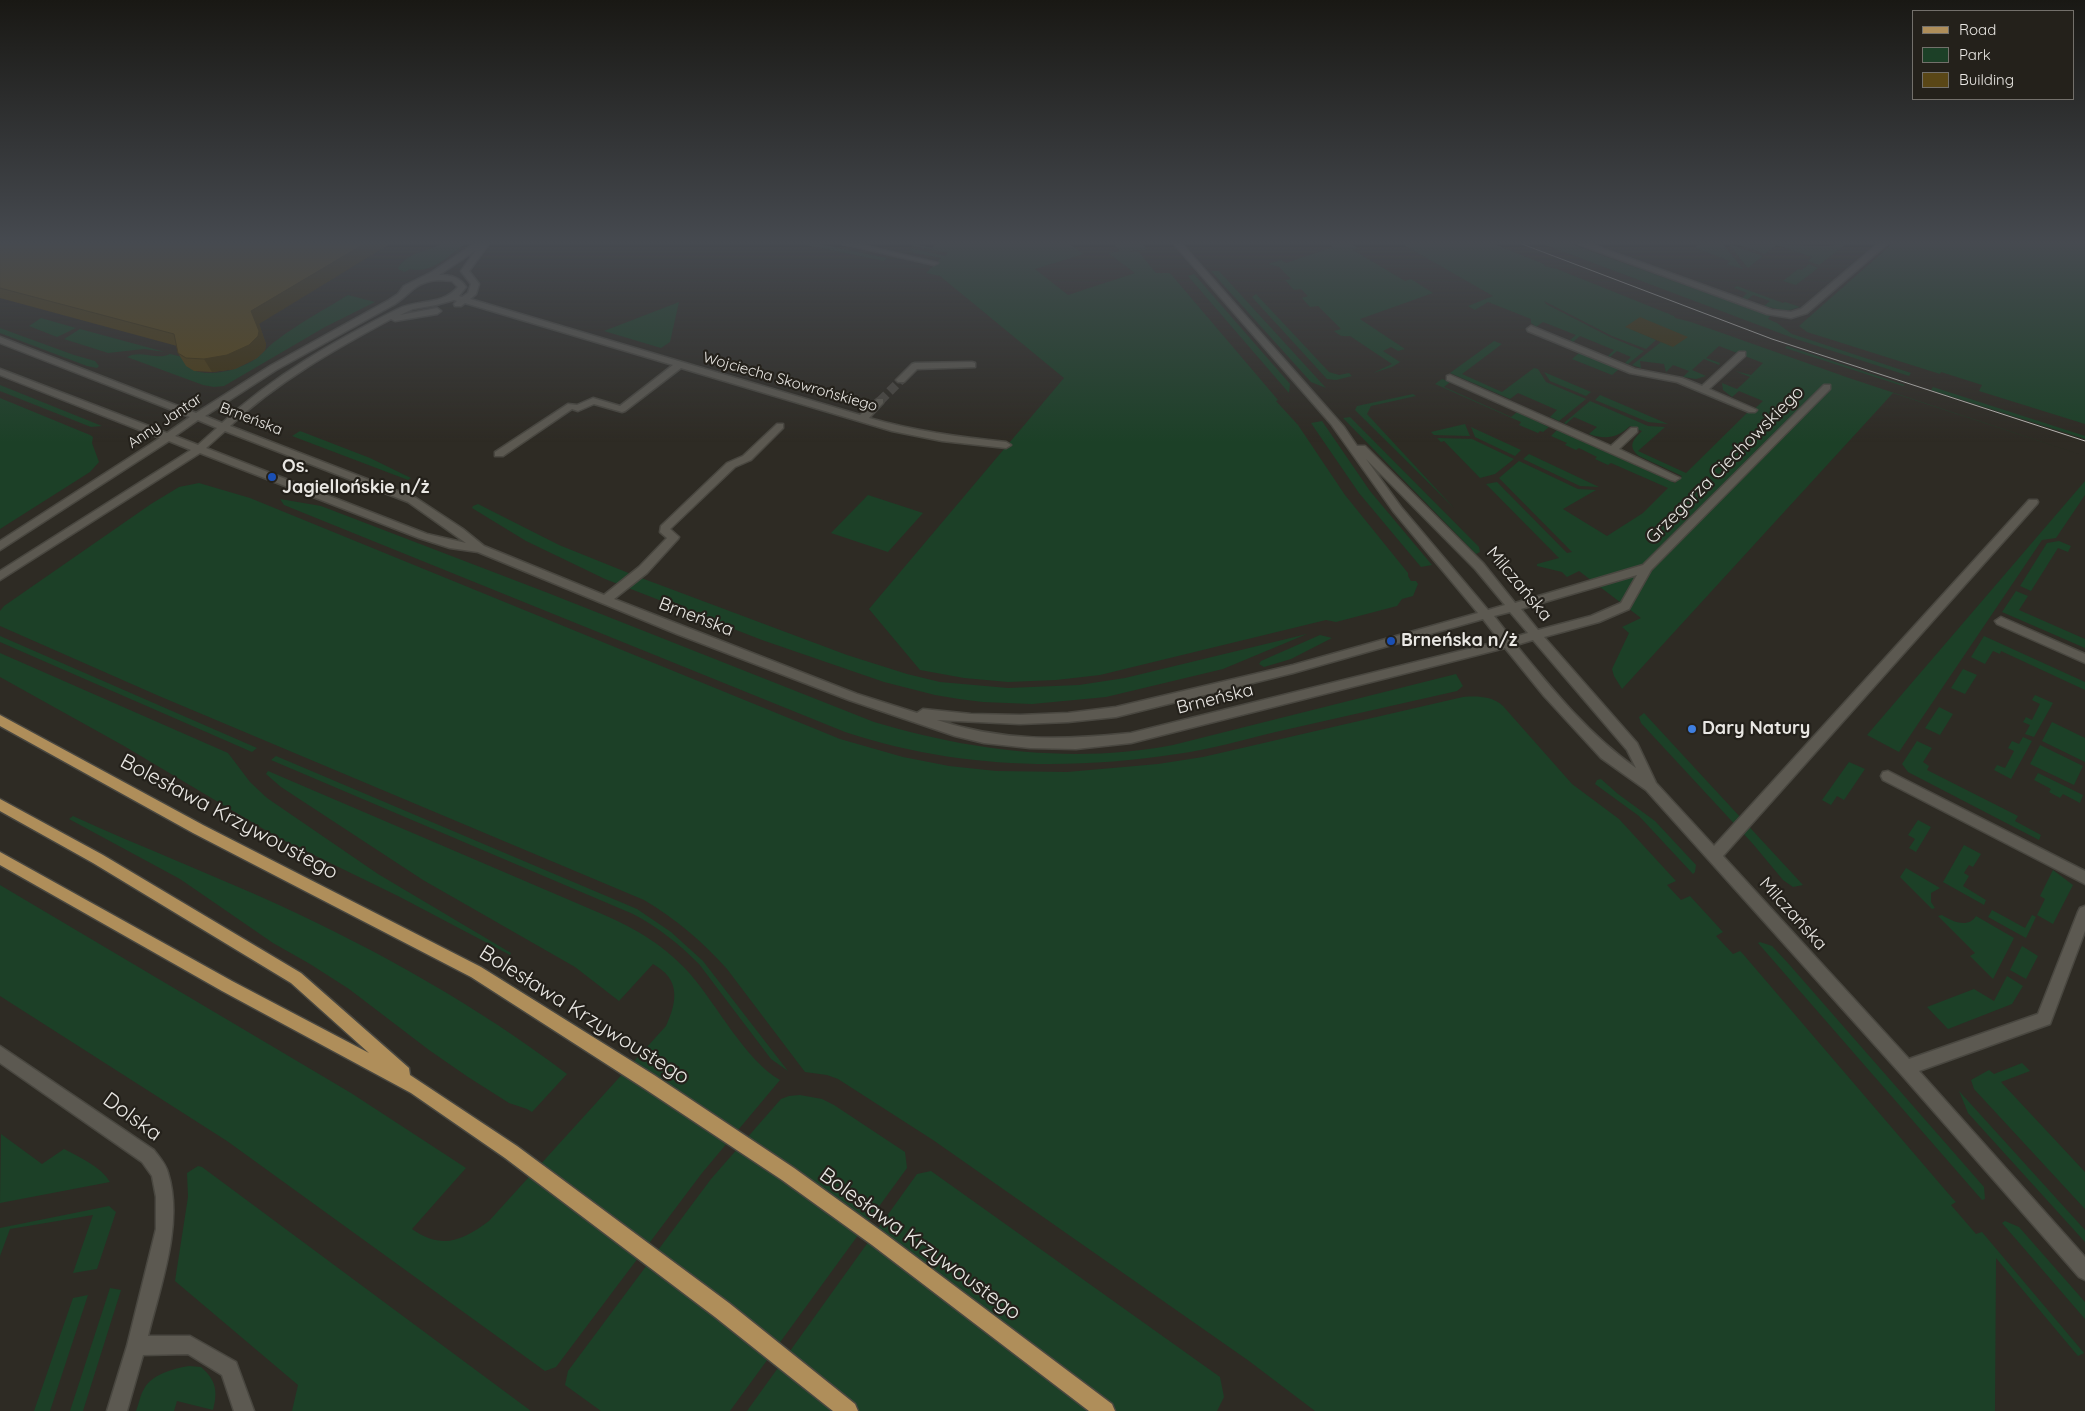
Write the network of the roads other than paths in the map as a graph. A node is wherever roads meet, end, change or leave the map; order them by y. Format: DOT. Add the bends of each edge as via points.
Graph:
graph roads {
  1 [pos="376,310"];
  2 [pos="403,310"];
  3 [pos="443,310"];
  4 [pos="494,310"];
  5 [pos="1236,310"];
  6 [pos="1764,310"];
  7 [pos="1807,310"];
  8 [pos="378,322"];
  9 [pos="1531,329"];
  10 [pos="0,340"];
  11 [pos="1742,354"];
  12 [pos="679,365"];
  13 [pos="972,365"];
  14 [pos="0,372"];
  15 [pos="1450,378"];
  16 [pos="901,380"];
  17 [pos="1827,387"];
  18 [pos="1703,390"];
  19 [pos="880,401"];
  20 [pos="1752,410"];
  21 [pos="198,416"];
  22 [pos="862,419"];
  23 [pos="1336,424"];
  24 [pos="224,426"];
  25 [pos="780,426"];
  26 [pos="1634,430"];
  27 [pos="168,438"];
  28 [pos="1006,445"];
  29 [pos="199,449"];
  30 [pos="1612,450"];
  31 [pos="500,454"];
  32 [pos="1674,478"];
  33 [pos="2033,502"];
  34 [pos="0,546"];
  35 [pos="480,548"];
  36 [pos="1647,568"];
  37 [pos="0,576"];
  38 [pos="605,600"];
  39 [pos="1513,607"];
  40 [pos="1485,614"];
  41 [pos="2001,621"];
  42 [pos="1536,635"];
  43 [pos="1508,642"];
  44 [pos="2085,659"];
  45 [pos="901,712"];
  46 [pos="0,720"];
  47 [pos="1888,776"];
  48 [pos="1651,786"];
  49 [pos="0,804"];
  50 [pos="1714,856"];
  51 [pos="0,858"];
  52 [pos="2085,878"];
  53 [pos="2085,912"];
  54 [pos="0,1054"];
  55 [pos="1906,1068"];
  56 [pos="418,1087"];
  57 [pos="2085,1271"];
  58 [pos="136,1346"];
  59 [pos="117,1411"];
  60 [pos="244,1411"];
  61 [pos="848,1411"];
  62 [pos="1105,1411"];
  1 -- 21 [label="street, Anny Jantar"];
  2 -- 8 [label="street"];
  3 -- 8 [label="street"];
  4 -- 12 [label="street, Wojciecha Skowrońskiego"];
  5 -- 23 [label="street, Milczańska"];
  6 -- 7 [label="street" via="1791,314"];
  8 -- 24 [label="street" via="341,342 249,403"];
  9 -- 18 [label="street" via="1634,371 1666,376"];
  10 -- 21 [label="street, Brneńska"];
  11 -- 18 [label="street"];
  12 -- 22 [label="street, Wojciecha Skowrońskiego"];
  12 -- 31 [label="street" via="622,409 593,401 578,408 571,406"];
  13 -- 16 [label="street" via="916,366"];
  14 -- 27 [label="street, Brneńska"];
  15 -- 30 [label="street"];
  17 -- 36 [label="street, Grzegorza Ciechowskiego"];
  18 -- 20 [label="street"];
  19 -- 22 [label="street"];
  21 -- 24 [label="street, Brneńska"];
  21 -- 27 [label="street, Anny Jantar"];
  22 -- 28 [label="street, Wojciecha Skowrońskiego" via="942,438"];
  23 -- 39 [label="street, Milczańska" via="1479,566"];
  23 -- 40 [label="street, Milczańska" via="1397,509"];
  24 -- 29 [label="street"];
  24 -- 35 [label="street, Brneńska" via="412,500"];
  25 -- 38 [label="street" via="747,458 731,465 665,528 665,532 674,537 643,570"];
  26 -- 30 [label="street"];
  27 -- 29 [label="street, Brneńska"];
  27 -- 34 [label="street, Anny Jantar"];
  29 -- 35 [label="street, Brneńska" via="423,536"];
  29 -- 37 [label="street"];
  30 -- 32 [label="street"];
  33 -- 50 [label="street"];
  35 -- 38 [label="street, Brneńska"];
  36 -- 39 [label="street, Grzegorza Ciechowskiego"];
  36 -- 42 [label="street, Grzegorza Ciechowskiego" via="1625,606 1595,619"];
  38 -- 45 [label="street, Brneńska" via="853,697"];
  39 -- 40 [label="street, Brneńska"];
  39 -- 42 [label="street, Milczańska"];
  40 -- 43 [label="street, Milczańska"];
  40 -- 45 [label="street, Brneńska" via="1293,670 1087,717 1016,721"];
  41 -- 44 [label="street"];
  42 -- 43 [label="street, Brneńska"];
  42 -- 48 [label="street, Milczańska" via="1632,747"];
  43 -- 45 [label="street, Brneńska" via="1131,738 1076,744 993,739 955,731"];
  43 -- 48 [label="street, Milczańska" via="1548,693 1606,754"];
  46 -- 62 [label="main road, Bolesława Krzywoustego" via="198,829 476,972 788,1174"];
  47 -- 52 [label="street"];
  48 -- 50 [label="street, Milczańska"];
  49 -- 56 [label="main road" via="296,978"];
  50 -- 55 [label="street, Milczańska"];
  51 -- 56 [label="main road" via="219,981"];
  53 -- 55 [label="street" via="2044,1019"];
  54 -- 58 [label="street, Dolska" via="148,1156 160,1173 165,1197 165,1229"];
  55 -- 57 [label="street, Milczańska"];
  56 -- 61 [label="main road" via="511,1152 722,1310"];
  58 -- 59 [label="street, Dolska"];
  58 -- 60 [label="street" via="190,1345 229,1369"];
}
